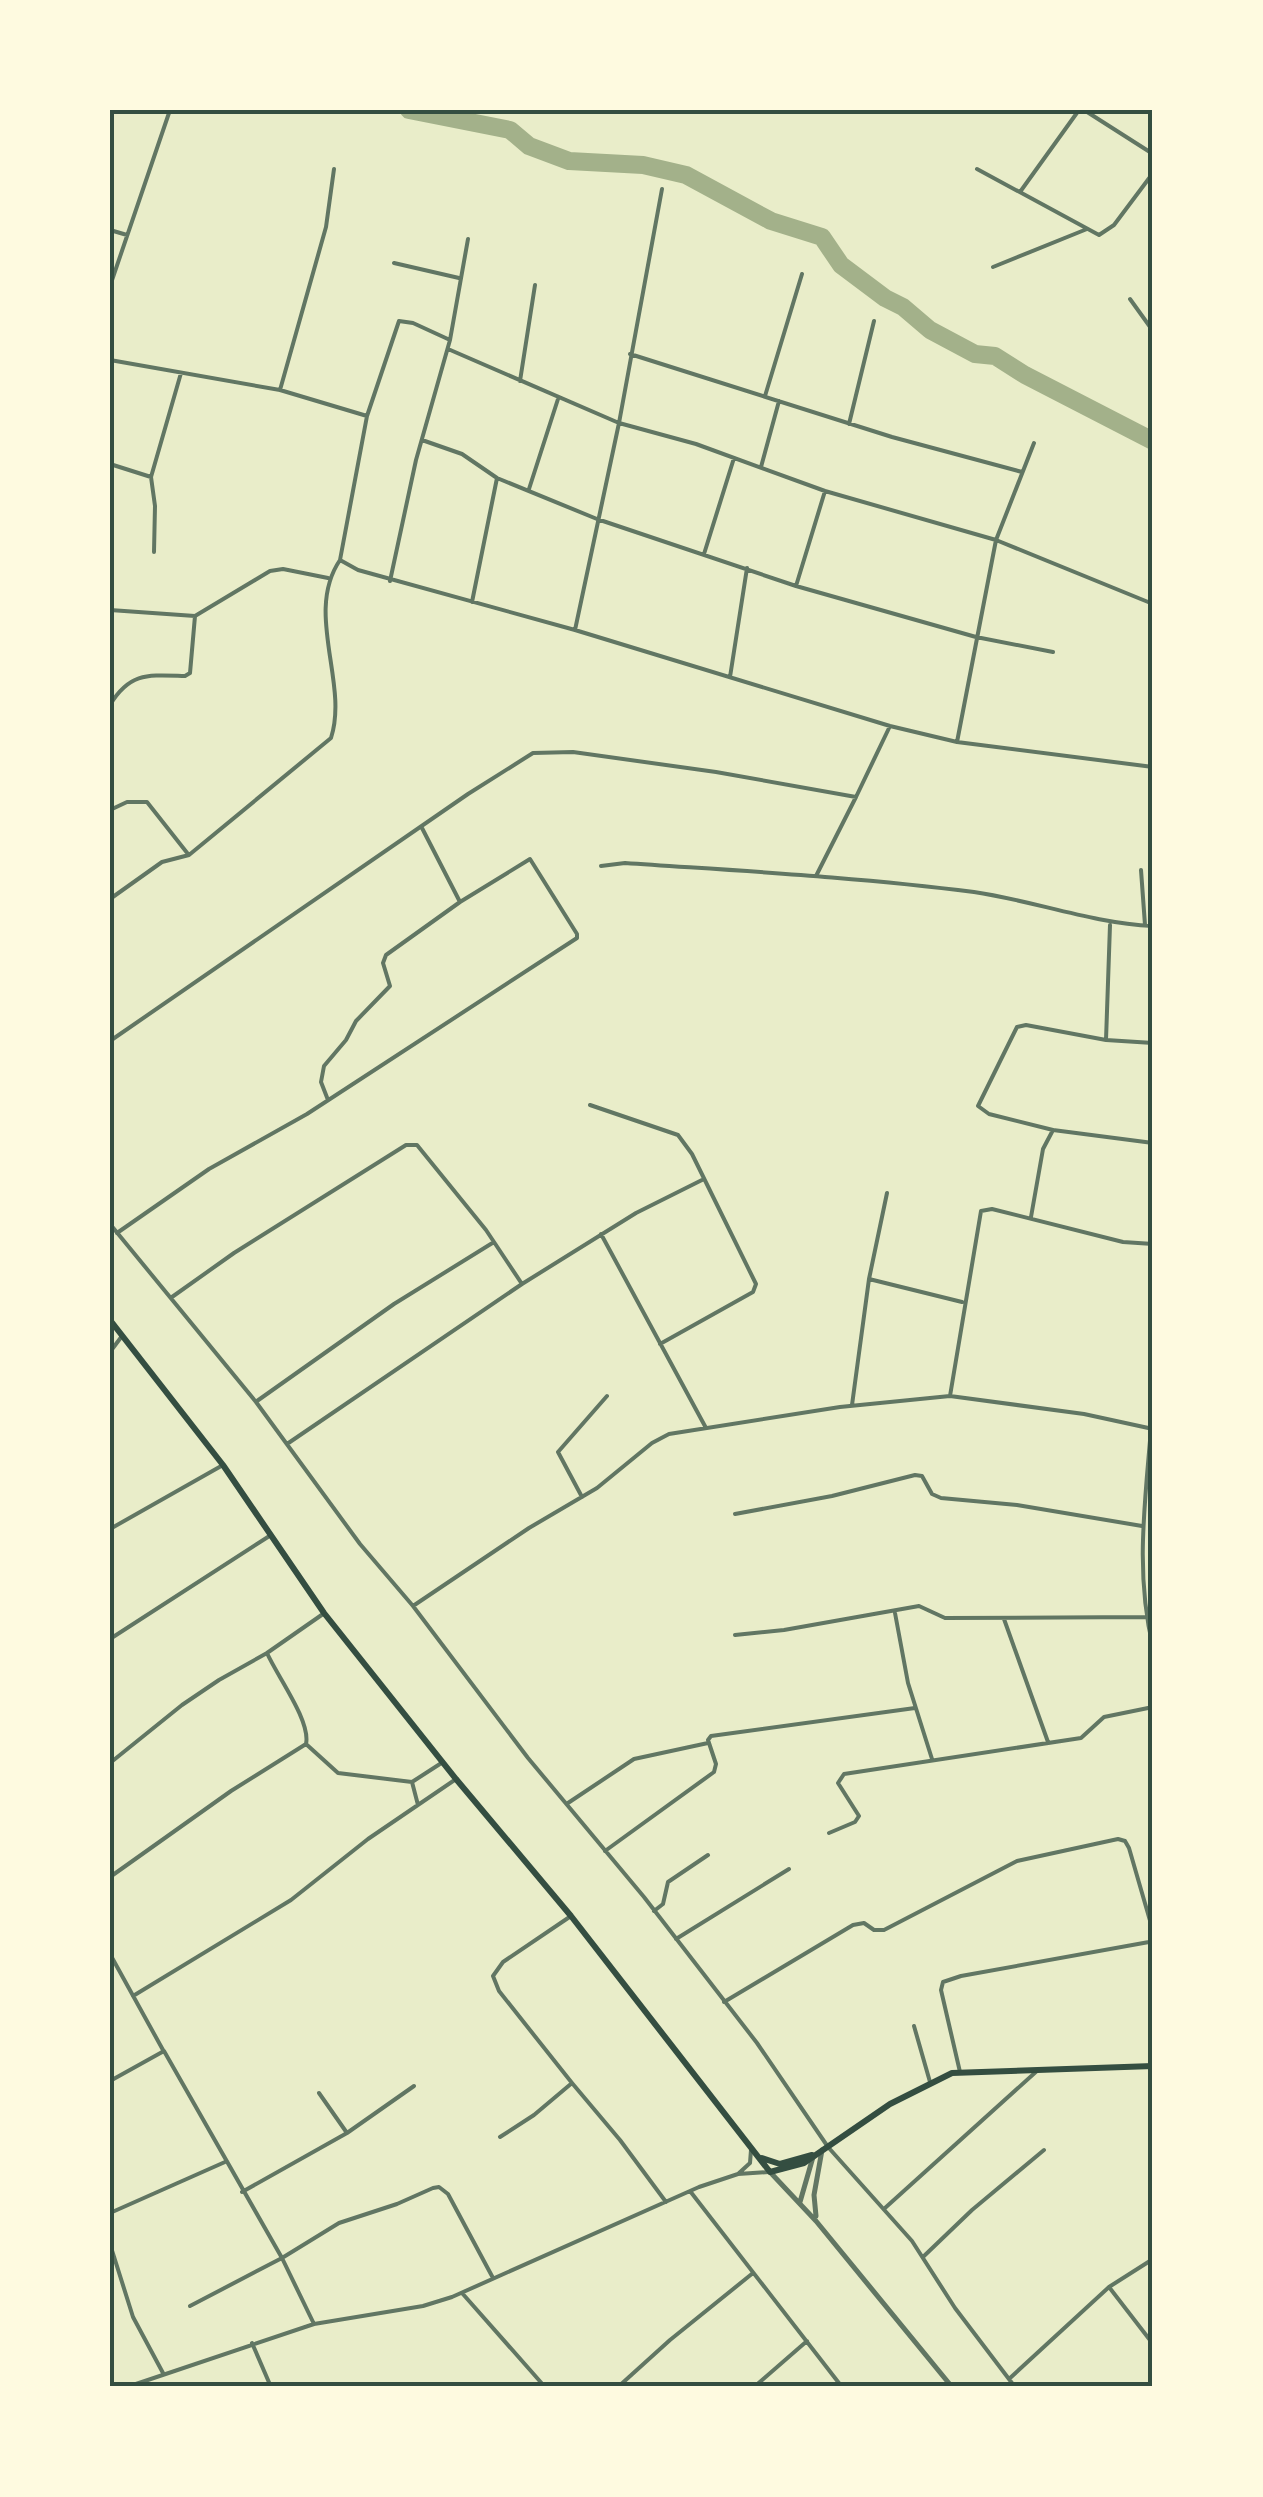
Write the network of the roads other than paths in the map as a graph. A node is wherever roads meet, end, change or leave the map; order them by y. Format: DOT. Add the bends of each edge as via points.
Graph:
graph roads {
  1 [pos="170,110"];
  2 [pos="1085,111"];
  3 [pos="1153,154"];
  4 [pos="334,169"];
  5 [pos="977,169"];
  6 [pos="1153,173"];
  7 [pos="662,189"];
  8 [pos="1020,192"];
  9 [pos="110,230"];
  10 [pos="1087,230"];
  11 [pos="127,236"];
  12 [pos="468,238"];
  13 [pos="394,263"];
  14 [pos="994,268"];
  15 [pos="802,274"];
  16 [pos="460,278"];
  17 [pos="535,285"];
  18 [pos="110,286"];
  19 [pos="1130,299"];
  20 [pos="874,321"];
  21 [pos="1153,332"];
  22 [pos="450,340"];
  23 [pos="448,350"];
  24 [pos="630,354"];
  25 [pos="110,360"];
  26 [pos="181,374"];
  27 [pos="520,381"];
  28 [pos="280,390"];
  29 [pos="765,396"];
  30 [pos="558,398"];
  31 [pos="780,401"];
  32 [pos="367,416"];
  33 [pos="619,423"];
  34 [pos="849,424"];
  35 [pos="422,440"];
  36 [pos="1034,443"];
  37 [pos="734,458"];
  38 [pos="110,464"];
  39 [pos="761,467"];
  40 [pos="1022,472"];
  41 [pos="151,476"];
  42 [pos="497,478"];
  43 [pos="529,490"];
  44 [pos="825,491"];
  45 [pos="597,519"];
  46 [pos="996,540"];
  47 [pos="154,552"];
  48 [pos="704,554"];
  49 [pos="340,560"];
  50 [pos="747,568"];
  51 [pos="328,578"];
  52 [pos="390,581"];
  53 [pos="796,586"];
  54 [pos="472,604"];
  55 [pos="1153,604"];
  56 [pos="110,610"];
  57 [pos="195,616"];
  58 [pos="575,630"];
  59 [pos="976,637"];
  60 [pos="1052,652"];
  61 [pos="730,678"];
  62 [pos="110,706"];
  63 [pos="890,726"];
  64 [pos="957,742"];
  65 [pos="1153,767"];
  66 [pos="856,797"];
  67 [pos="110,810"];
  68 [pos="422,828"];
  69 [pos="189,855"];
  70 [pos="602,866"];
  71 [pos="1140,870"];
  72 [pos="816,876"];
  73 [pos="110,899"];
  74 [pos="460,902"];
  75 [pos="1110,923"];
  76 [pos="1145,926"];
  77 [pos="1153,926"];
  78 [pos="1106,1040"];
  79 [pos="110,1041"];
  80 [pos="1153,1043"];
  81 [pos="328,1100"];
  82 [pos="590,1105"];
  83 [pos="1053,1130"];
  84 [pos="1153,1144"];
  85 [pos="702,1180"];
  86 [pos="887,1193"];
  87 [pos="1031,1217"];
  88 [pos="110,1224"];
  89 [pos="117,1233"];
  90 [pos="601,1234"];
  91 [pos="494,1242"];
  92 [pos="1153,1244"];
  93 [pos="870,1279"];
  94 [pos="522,1284"];
  95 [pos="172,1297"];
  96 [pos="964,1302"];
  97 [pos="110,1320"];
  98 [pos="122,1336"];
  99 [pos="660,1344"];
  100 [pos="110,1352"];
  101 [pos="607,1396"];
  102 [pos="950,1396"];
  103 [pos="256,1402"];
  104 [pos="852,1405"];
  105 [pos="706,1428"];
  106 [pos="1152,1429"];
  107 [pos="287,1444"];
  108 [pos="223,1465"];
  109 [pos="582,1498"];
  110 [pos="1145,1508"];
  111 [pos="1153,1509"];
  112 [pos="735,1514"];
  113 [pos="1142,1526"];
  114 [pos="110,1529"];
  115 [pos="270,1535"];
  116 [pos="413,1606"];
  117 [pos="894,1612"];
  118 [pos="324,1613"];
  119 [pos="1146,1617"];
  120 [pos="1004,1620"];
  121 [pos="735,1635"];
  122 [pos="110,1639"];
  123 [pos="1153,1647"];
  124 [pos="268,1653"];
  125 [pos="1153,1707"];
  126 [pos="915,1708"];
  127 [pos="708,1742"];
  128 [pos="1048,1742"];
  129 [pos="306,1744"];
  130 [pos="932,1759"];
  131 [pos="443,1762"];
  132 [pos="110,1763"];
  133 [pos="456,1780"];
  134 [pos="412,1782"];
  135 [pos="566,1804"];
  136 [pos="418,1807"];
  137 [pos="829,1833"];
  138 [pos="605,1851"];
  139 [pos="708,1856"];
  140 [pos="789,1869"];
  141 [pos="110,1877"];
  142 [pos="654,1911"];
  143 [pos="1151,1913"];
  144 [pos="571,1916"];
  145 [pos="1153,1931"];
  146 [pos="1153,1939"];
  147 [pos="676,1940"];
  148 [pos="110,1954"];
  149 [pos="133,1996"];
  150 [pos="724,2002"];
  151 [pos="914,2026"];
  152 [pos="164,2052"];
  153 [pos="1153,2066"];
  154 [pos="1041,2068"];
  155 [pos="960,2072"];
  156 [pos="110,2081"];
  157 [pos="930,2082"];
  158 [pos="572,2083"];
  159 [pos="414,2086"];
  160 [pos="319,2093"];
  161 [pos="347,2133"];
  162 [pos="500,2137"];
  163 [pos="751,2146"];
  164 [pos="825,2149"];
  165 [pos="1044,2150"];
  166 [pos="813,2155"];
  167 [pos="225,2162"];
  168 [pos="766,2163"];
  169 [pos="747,2166"];
  170 [pos="770,2172"];
  171 [pos="738,2174"];
  172 [pos="242,2192"];
  173 [pos="690,2192"];
  174 [pos="666,2202"];
  175 [pos="800,2202"];
  176 [pos="884,2208"];
  177 [pos="110,2213"];
  178 [pos="816,2221"];
  179 [pos="110,2244"];
  180 [pos="924,2256"];
  181 [pos="282,2258"];
  182 [pos="1153,2259"];
  183 [pos="754,2273"];
  184 [pos="118,2274"];
  185 [pos="110,2278"];
  186 [pos="493,2278"];
  187 [pos="1109,2287"];
  188 [pos="462,2293"];
  189 [pos="190,2306"];
  190 [pos="314,2324"];
  191 [pos="807,2340"];
  192 [pos="252,2343"];
  193 [pos="1153,2344"];
  194 [pos="164,2374"];
  195 [pos="1009,2379"];
  196 [pos="127,2387"];
  197 [pos="272,2387"];
  198 [pos="545,2387"];
  199 [pos="618,2387"];
  200 [pos="754,2387"];
  201 [pos="842,2387"];
  202 [pos="952,2387"];
  203 [pos="1016,2387"];
  1 -- 11 [label="street"];
  2 -- 3 [label="street"];
  2 -- 8 [label="street"];
  4 -- 28 [label="street" via="326,227"];
  5 -- 8 [label="street"];
  6 -- 10 [label="street" via="1107,232"];
  7 -- 24 [label="street"];
  8 -- 10 [label="street"];
  9 -- 11 [label="street"];
  10 -- 14 [label="street"];
  11 -- 18 [label="street"];
  12 -- 16 [label="street"];
  13 -- 16 [label="street"];
  15 -- 29 [label="street"];
  16 -- 22 [label="street"];
  17 -- 27 [label="street"];
  19 -- 21 [label="street"];
  20 -- 34 [label="street"];
  22 -- 23 [label="street"];
  22 -- 32 [label="street" via="399,322"];
  23 -- 27 [label="street"];
  23 -- 35 [label="street"];
  24 -- 29 [label="street"];
  24 -- 33 [label="street"];
  25 -- 26 [label="street"];
  26 -- 28 [label="street"];
  26 -- 41 [label="street"];
  27 -- 30 [label="street"];
  28 -- 32 [label="street"];
  29 -- 31 [label="street"];
  30 -- 33 [label="street"];
  30 -- 43 [label="street"];
  31 -- 34 [label="street"];
  31 -- 39 [label="street"];
  32 -- 49 [label="street"];
  33 -- 37 [label="street"];
  33 -- 45 [label="street"];
  34 -- 40 [label="street"];
  35 -- 42 [label="street" via="462,454"];
  35 -- 52 [label="street"];
  36 -- 40 [label="street"];
  37 -- 39 [label="street"];
  37 -- 48 [label="street"];
  38 -- 41 [label="street"];
  39 -- 44 [label="street"];
  40 -- 46 [label="street"];
  41 -- 47 [label="street"];
  42 -- 43 [label="street"];
  42 -- 54 [label="street"];
  43 -- 45 [label="street"];
  44 -- 46 [label="street"];
  44 -- 53 [label="street"];
  45 -- 48 [label="street"];
  45 -- 58 [label="street"];
  46 -- 55 [label="street"];
  46 -- 59 [label="street"];
  48 -- 50 [label="street"];
  49 -- 51 [label="street"];
  49 -- 52 [label="street"];
  50 -- 53 [label="street"];
  50 -- 61 [label="street"];
  51 -- 57 [label="street" via="270,571"];
  51 -- 69 [label="street" via="331,738"];
  52 -- 54 [label="street"];
  53 -- 59 [label="street"];
  54 -- 58 [label="street"];
  56 -- 57 [label="street"];
  57 -- 62 [label="street" via="190,673 134,678"];
  58 -- 61 [label="street"];
  59 -- 60 [label="street"];
  59 -- 64 [label="street"];
  61 -- 63 [label="street"];
  63 -- 64 [label="street"];
  63 -- 66 [label="street"];
  64 -- 65 [label="street"];
  66 -- 68 [label="street" via="545,751 521,758"];
  66 -- 72 [label="street"];
  67 -- 69 [label="street" via="146,802"];
  68 -- 74 [label="street"];
  68 -- 79 [label="street"];
  69 -- 73 [label="street" via="162,862"];
  70 -- 72 [label="street"];
  71 -- 76 [label="street"];
  72 -- 75 [label="street" via="977,893"];
  74 -- 81 [label="street" via="386,955 390,986 324,1066"];
  74 -- 81 [label="street" via="530,859 577,934"];
  75 -- 76 [label="street"];
  75 -- 78 [label="street"];
  76 -- 77 [label="street"];
  78 -- 80 [label="street"];
  78 -- 83 [label="street" via="1026,1025 1012,1033 978,1106"];
  81 -- 89 [label="street" via="209,1169"];
  82 -- 85 [label="street" via="678,1135"];
  83 -- 84 [label="street"];
  83 -- 87 [label="street" via="1043,1149"];
  85 -- 90 [label="street"];
  85 -- 99 [label="street" via="756,1287"];
  86 -- 93 [label="street"];
  87 -- 92 [label="street"];
  87 -- 96 [label="street" via="980,1213"];
  88 -- 89 [label="street"];
  89 -- 95 [label="street"];
  90 -- 94 [label="street"];
  90 -- 99 [label="street"];
  91 -- 94 [label="street"];
  91 -- 95 [label="street" via="411,1144"];
  91 -- 103 [label="street"];
  93 -- 96 [label="street"];
  93 -- 104 [label="street"];
  94 -- 107 [label="street"];
  95 -- 103 [label="street"];
  96 -- 102 [label="street"];
  97 -- 98 [label="main road"];
  98 -- 100 [label="street"];
  98 -- 108 [label="main road"];
  99 -- 105 [label="street"];
  101 -- 109 [label="street" via="558,1452"];
  102 -- 104 [label="street"];
  102 -- 106 [label="street"];
  103 -- 107 [label="street"];
  104 -- 105 [label="street"];
  105 -- 109 [label="street" via="660,1438"];
  106 -- 110 [label="street"];
  107 -- 116 [label="street"];
  108 -- 114 [label="street"];
  108 -- 115 [label="main road"];
  109 -- 116 [label="street"];
  110 -- 111 [label="street"];
  110 -- 113 [label="street"];
  112 -- 113 [label="street" via="915,1475 941,1498"];
  113 -- 119 [label="street"];
  115 -- 118 [label="main road"];
  115 -- 122 [label="street"];
  116 -- 135 [label="street"];
  117 -- 120 [label="street" via="919,1606 940,1618"];
  117 -- 121 [label="street"];
  117 -- 126 [label="street"];
  118 -- 124 [label="street"];
  118 -- 131 [label="main road"];
  119 -- 120 [label="street"];
  119 -- 123 [label="street"];
  120 -- 128 [label="street"];
  124 -- 129 [label="street" via="304,1722"];
  124 -- 132 [label="street" via="182,1705"];
  125 -- 128 [label="street" via="1104,1717 1081,1738"];
  126 -- 127 [label="street" via="723,1734"];
  126 -- 130 [label="street"];
  127 -- 135 [label="street" via="634,1759"];
  127 -- 138 [label="street" via="716,1767 711,1775"];
  128 -- 130 [label="street"];
  129 -- 134 [label="street" via="338,1773"];
  129 -- 141 [label="street"];
  130 -- 137 [label="street" via="840,1776 860,1816"];
  131 -- 133 [label="main road"];
  131 -- 134 [label="street"];
  133 -- 136 [label="street"];
  133 -- 144 [label="main road"];
  134 -- 136 [label="street"];
  135 -- 138 [label="street"];
  136 -- 149 [label="street" via="291,1900"];
  138 -- 142 [label="street"];
  139 -- 142 [label="street" via="668,1882 664,1904"];
  140 -- 147 [label="street"];
  142 -- 147 [label="street"];
  143 -- 145 [label="street"];
  143 -- 150 [label="street" via="1127,1844 1102,1842 1018,1860 884,1930 853,1925"];
  144 -- 158 [label="street" via="493,1976"];
  144 -- 163 [label="main road"];
  146 -- 155 [label="street" via="942,1982"];
  147 -- 150 [label="street"];
  148 -- 149 [label="street"];
  149 -- 152 [label="street"];
  150 -- 164 [label="street"];
  151 -- 157 [label="street"];
  152 -- 156 [label="street"];
  152 -- 167 [label="street"];
  153 -- 154 [label="main road"];
  154 -- 155 [label="main road"];
  154 -- 176 [label="street"];
  155 -- 157 [label="main road"];
  157 -- 164 [label="main road"];
  158 -- 162 [label="street"];
  158 -- 174 [label="street"];
  159 -- 161 [label="street"];
  160 -- 161 [label="street"];
  161 -- 172 [label="street"];
  163 -- 168 [label="main road"];
  163 -- 169 [label="street"];
  164 -- 166 [label="main road"];
  164 -- 176 [label="street"];
  164 -- 178 [label="street" via="814,2195"];
  165 -- 180 [label="street"];
  166 -- 168 [label="main road"];
  166 -- 170 [label="main road"];
  166 -- 175 [label="street"];
  167 -- 172 [label="street"];
  167 -- 177 [label="street"];
  168 -- 169 [label="street"];
  168 -- 170 [label="main road"];
  169 -- 171 [label="street"];
  170 -- 171 [label="street"];
  170 -- 175 [label="street"];
  171 -- 173 [label="street"];
  172 -- 181 [label="street"];
  173 -- 174 [label="street"];
  173 -- 183 [label="street"];
  174 -- 186 [label="street"];
  175 -- 178 [label="street"];
  176 -- 180 [label="street"];
  178 -- 202 [label="street"];
  179 -- 184 [label="street"];
  180 -- 195 [label="street"];
  181 -- 186 [label="street" via="339,2224 439,2188"];
  181 -- 189 [label="street"];
  181 -- 190 [label="street"];
  182 -- 187 [label="street"];
  183 -- 191 [label="street"];
  183 -- 199 [label="street"];
  184 -- 185 [label="street"];
  184 -- 194 [label="street"];
  186 -- 188 [label="street"];
  187 -- 193 [label="street"];
  187 -- 195 [label="street"];
  188 -- 190 [label="street"];
  188 -- 198 [label="street"];
  190 -- 192 [label="street"];
  191 -- 200 [label="street"];
  191 -- 201 [label="street"];
  192 -- 194 [label="street"];
  192 -- 197 [label="street"];
  194 -- 196 [label="street"];
  195 -- 203 [label="street"];
}
